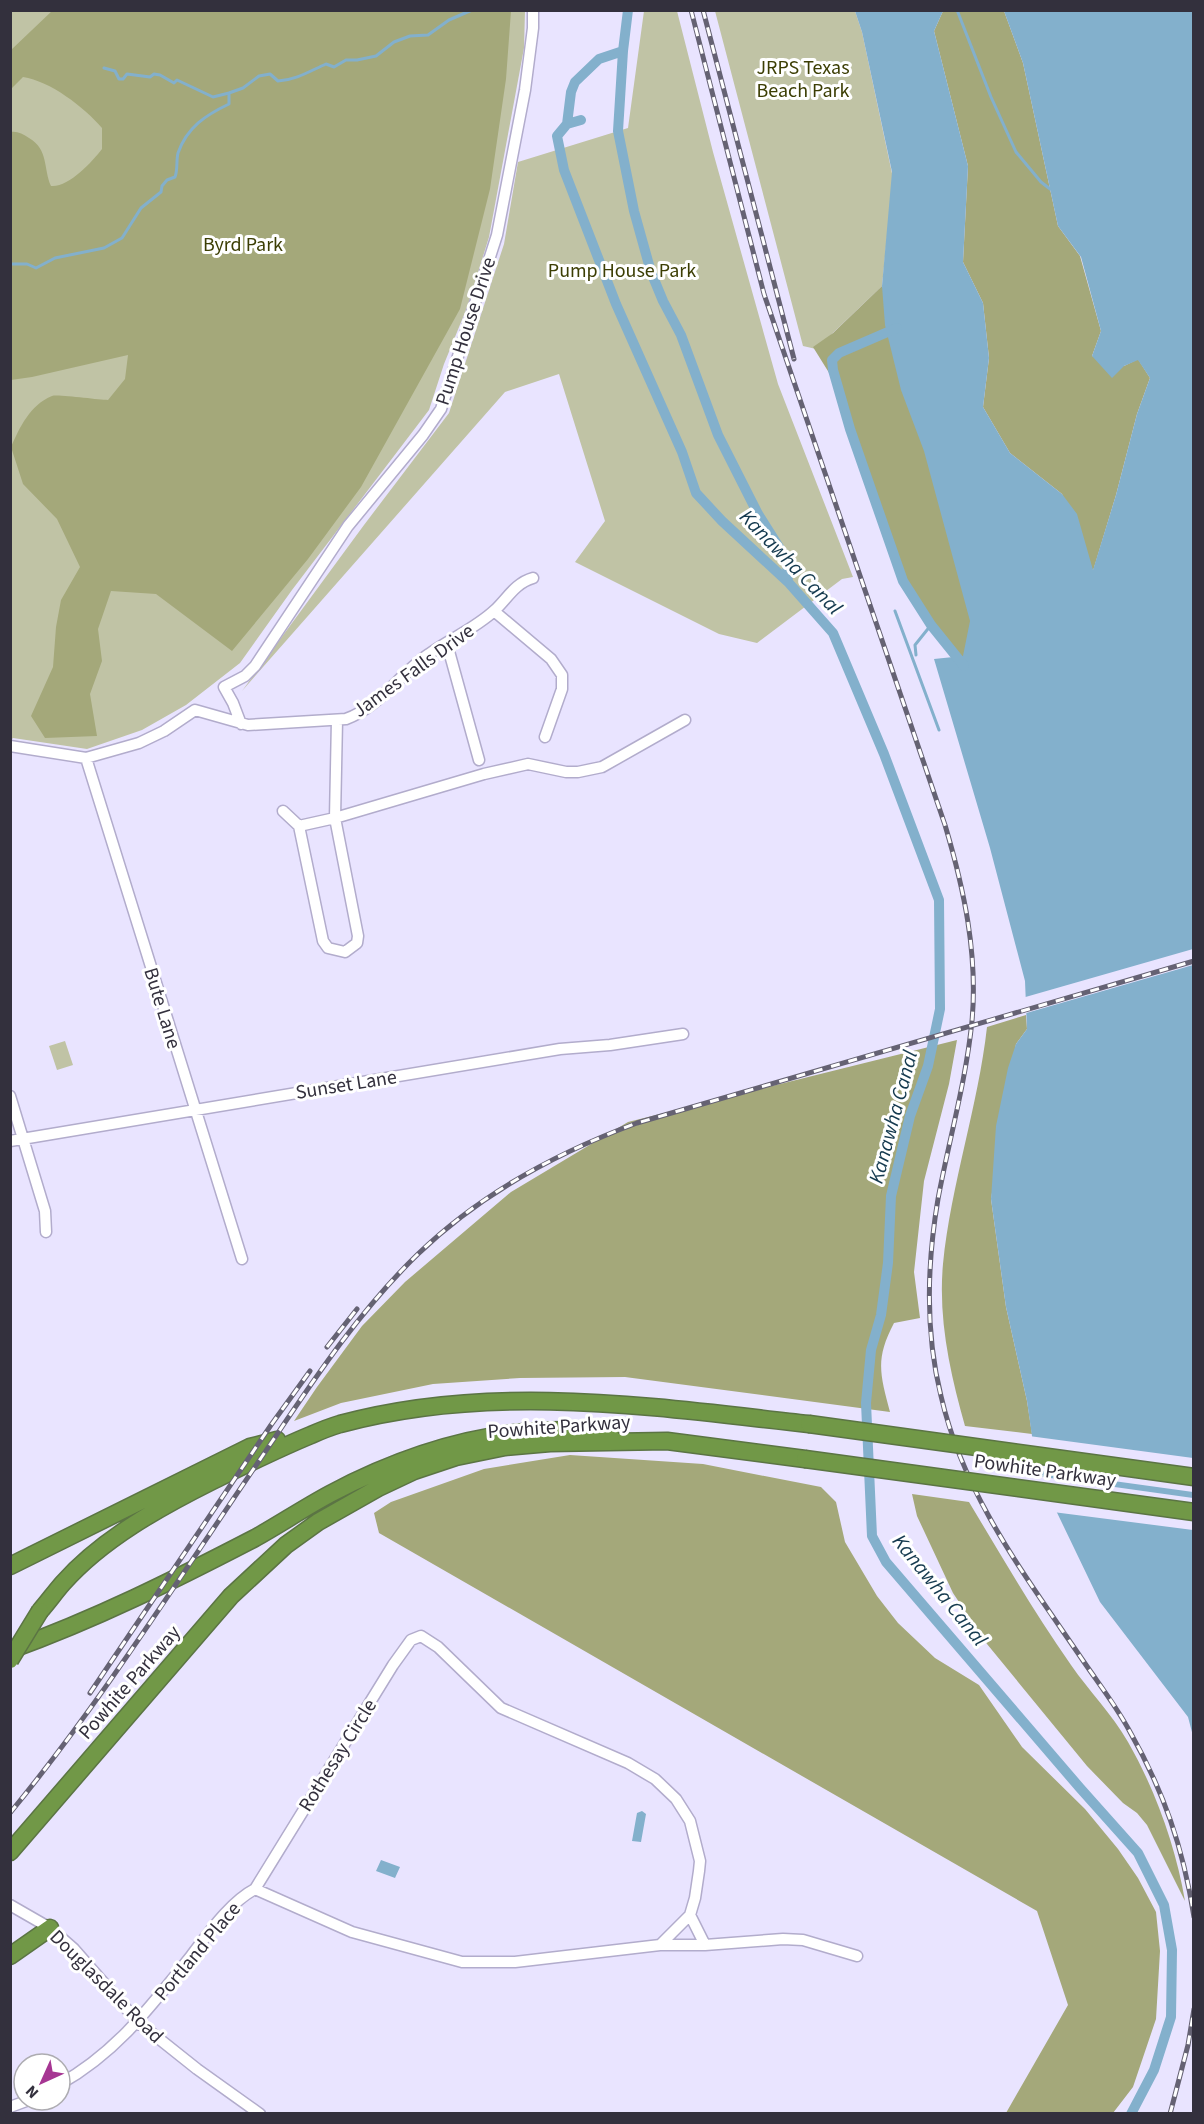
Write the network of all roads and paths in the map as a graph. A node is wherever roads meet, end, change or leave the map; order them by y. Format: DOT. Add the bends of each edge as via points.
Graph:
graph roads {
  1 [pos="533,10"];
  2 [pos="533,578"];
  3 [pos="494,611"];
  4 [pos="447,644"];
  5 [pos="337,720"];
  6 [pos="685,720"];
  7 [pos="241,724"];
  8 [pos="545,737"];
  9 [pos="11,747"];
  10 [pos="86,758"];
  11 [pos="479,760"];
  12 [pos="283,811"];
  13 [pos="335,818"];
  14 [pos="299,826"];
  15 [pos="683,1034"];
  16 [pos="10,1096"];
  17 [pos="195,1109"];
  18 [pos="24,1140"];
  19 [pos="10,1141"];
  20 [pos="46,1232"];
  21 [pos="243,1258"];
  22 [pos="339,1424"];
  23 [pos="668,1441"];
  24 [pos="1194,1477"];
  25 [pos="1194,1512"];
  26 [pos="10,1566"];
  27 [pos="10,1650"];
  28 [pos="10,1660"];
  29 [pos="10,1852"];
  30 [pos="255,1889"];
  31 [pos="15,1907"];
  32 [pos="690,1915"];
  33 [pos="50,1928"];
  34 [pos="660,1945"];
  35 [pos="705,1945"];
  36 [pos="10,1956"];
  37 [pos="857,1956"];
  38 [pos="138,2022"];
  39 [pos="72,2077"];
  40 [pos="260,2114"];
  1 -- 7 [label="street, Pump House Drive" via="525,90 497,235 441,409 348,526 255,666 224,687"];
  2 -- 3 [label="street, James Falls Drive" via="523,580"];
  3 -- 4 [label="street, James Falls Drive"];
  3 -- 8 [label="street" via="551,659 562,675 562,689"];
  4 -- 5 [label="street, James Falls Drive" via="429,653 359,714"];
  4 -- 11 [label="street"];
  5 -- 7 [label="street, James Falls Drive"];
  5 -- 13 [label="street"];
  6 -- 13 [label="street" via="603,767 566,772 528,764"];
  7 -- 10 [label="street, James Falls Drive" via="195,710 139,743"];
  9 -- 10 [label="street"];
  10 -- 17 [label="street, Bute Lane"];
  12 -- 14 [label="street"];
  13 -- 14 [label="street"];
  13 -- 14 [label="street" via="358,936 357,943 345,952 328,948 323,941"];
  15 -- 17 [label="street, Sunset Lane" via="560,1049"];
  16 -- 18 [label="street"];
  17 -- 18 [label="street, Sunset Lane"];
  17 -- 21 [label="street, Bute Lane"];
  18 -- 19 [label="street, Sunset Lane"];
  18 -- 20 [label="street" via="45,1211"];
  22 -- 24 [label="highway, Powhite Parkway, bridge" via="416,1409 531,1400 607,1402 809,1424"];
  22 -- 26 [label="highway" via="250,1447"];
  22 -- 28 [label="highway, Powhite Parkway, bridge" via="274,1450 129,1527 63,1582"];
  23 -- 25 [label="highway, Powhite Parkway, bridge"];
  23 -- 27 [label="highway" via="577,1429 542,1430 502,1433 412,1457 373,1472 118,1608"];
  23 -- 29 [label="highway, Powhite Parkway" via="550,1443 456,1457 414,1471 318,1522 286,1545 231,1596"];
  30 -- 32 [label="street, Rothesay Circle" via="393,1665 411,1640 421,1636 438,1647 501,1708 628,1762 655,1779 676,1799 690,1821 700,1861"];
  30 -- 34 [label="street" via="352,1932 462,1962 515,1962"];
  30 -- 38 [label="street, Portland Place" via="245,1894 215,1926"];
  31 -- 33 [label="street, Douglasdale Road"];
  32 -- 34 [label="street"];
  32 -- 35 [label="street"];
  33 -- 36 [label="highway"];
  33 -- 38 [label="street, Douglasdale Road" via="74,1949"];
  34 -- 35 [label="street"];
  35 -- 37 [label="street" via="803,1940"];
  38 -- 39 [label="street, Portland Place" via="99,2059"];
  38 -- 40 [label="street, Douglasdale Road"];
}
